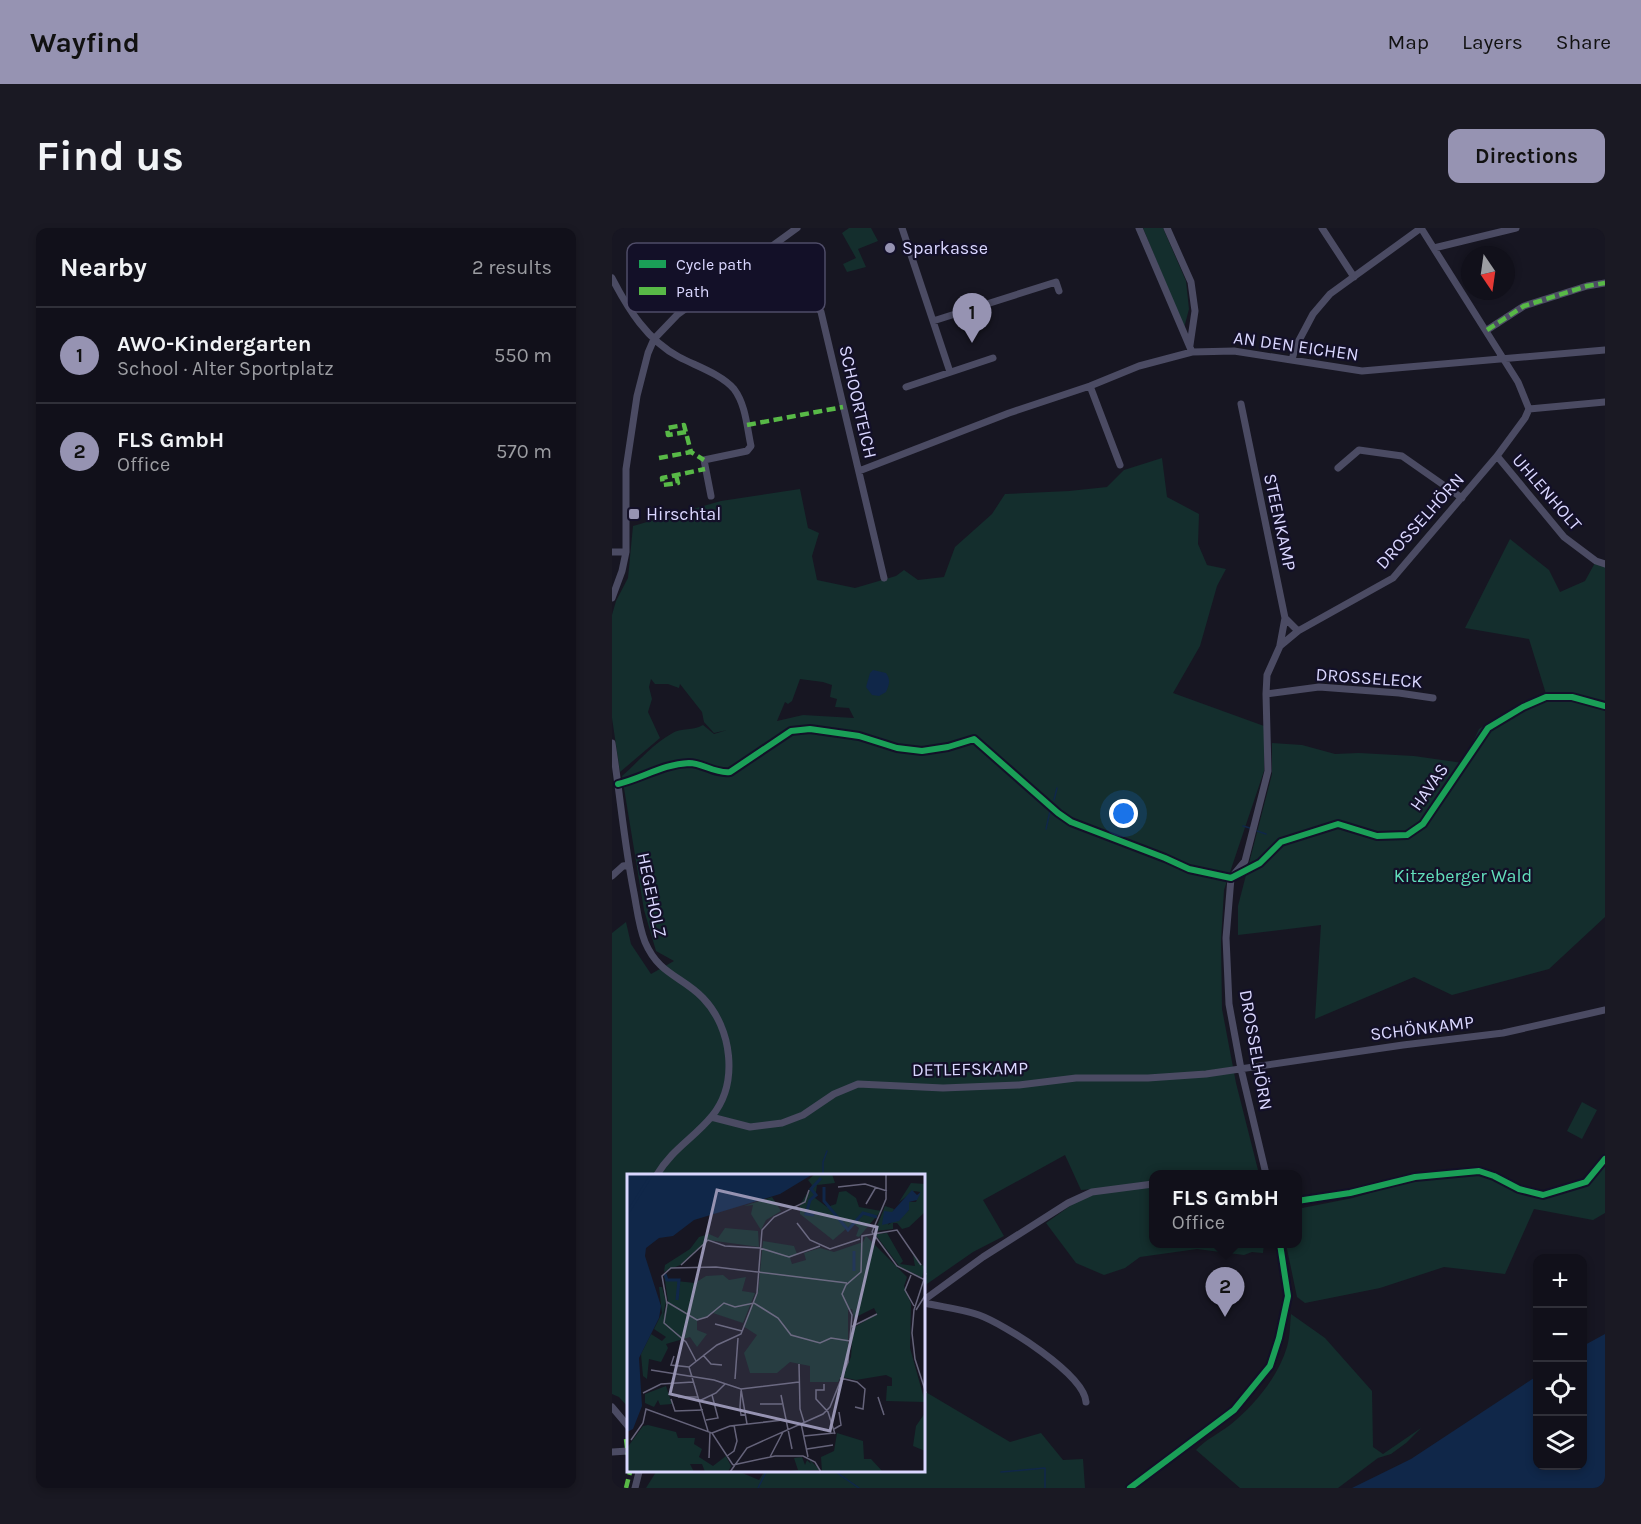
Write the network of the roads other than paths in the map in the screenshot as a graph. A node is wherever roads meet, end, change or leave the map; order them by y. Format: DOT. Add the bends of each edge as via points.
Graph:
graph roads {
  1 [pos="902,228"];
  2 [pos="1139,228"];
  3 [pos="1167,228"];
  4 [pos="1322,228"];
  5 [pos="1421,228"];
  6 [pos="1516,228"];
  7 [pos="792,230"];
  8 [pos="777,243"];
  9 [pos="1434,248"];
  10 [pos="612,278"];
  11 [pos="1354,278"];
  12 [pos="1605,283"];
  13 [pos="1059,291"];
  14 [pos="627,306"];
  15 [pos="632,312"];
  16 [pos="681,312"];
  17 [pos="821,312"];
  18 [pos="933,321"];
  19 [pos="1487,330"];
  20 [pos="654,339"];
  21 [pos="1191,349"];
  22 [pos="1605,350"];
  23 [pos="993,358"];
  24 [pos="1292,360"];
  25 [pos="1505,360"];
  26 [pos="950,372"];
  27 [pos="1090,386"];
  28 [pos="906,387"];
  29 [pos="1605,402"];
  30 [pos="1241,404"];
  31 [pos="1529,407"];
  32 [pos="1497,456"];
  33 [pos="1120,465"];
  34 [pos="1338,468"];
  35 [pos="859,471"];
  36 [pos="711,496"];
  37 [pos="1462,498"];
  38 [pos="612,552"];
  39 [pos="626,552"];
  40 [pos="1605,564"];
  41 [pos="884,578"];
  42 [pos="612,598"];
  43 [pos="1285,618"];
  44 [pos="1298,631"];
  45 [pos="1280,646"];
  46 [pos="1266,694"];
  47 [pos="1434,698"];
  48 [pos="1605,706"];
  49 [pos="612,743"];
  50 [pos="618,784"];
  51 [pos="629,865"];
  52 [pos="612,876"];
  53 [pos="1231,878"];
  54 [pos="1605,1010"];
  55 [pos="1241,1069"];
  56 [pos="711,1117"];
  57 [pos="1605,1159"];
  58 [pos="1265,1170"];
  59 [pos="657,1174"];
  60 [pos="1149,1185"];
  61 [pos="1302,1200"];
  62 [pos="1281,1248"];
  63 [pos="926,1300"];
  64 [pos="926,1302"];
  65 [pos="1086,1402"];
  66 [pos="612,1407"];
  67 [pos="627,1425"];
  68 [pos="627,1451"];
  69 [pos="612,1452"];
  70 [pos="639,1473"];
  71 [pos="635,1488"];
  72 [pos="1130,1488"];
  1 -- 18 [label="street"];
  2 -- 21 [label="street"];
  3 -- 21 [label="street" via="1191,282 1195,311"];
  4 -- 11 [label="street"];
  5 -- 9 [label="street"];
  5 -- 11 [label="street"];
  6 -- 9 [label="street"];
  7 -- 8 [label="street"];
  9 -- 19 [label="street"];
  10 -- 14 [label="street"];
  11 -- 24 [label="street" via="1330,294 1313,314"];
  12 -- 19 [label="street" via="1524,306"];
  13 -- 18 [label="street" via="1056,282"];
  15 -- 20 [label="street"];
  16 -- 20 [label="street"];
  17 -- 35 [label="street, SCHOORTEICH"];
  18 -- 26 [label="street"];
  19 -- 25 [label="street"];
  20 -- 36 [label="street" via="664,349 732,387 744,408 751,446 747,451 705,460"];
  20 -- 39 [label="street" via="637,396 626,469"];
  21 -- 24 [label="street, AN DEN EICHEN"];
  21 -- 27 [label="street, AN DEN EICHEN"];
  22 -- 25 [label="street, AN DEN EICHEN"];
  23 -- 26 [label="street"];
  24 -- 25 [label="street, AN DEN EICHEN" via="1362,371"];
  25 -- 31 [label="street"];
  26 -- 28 [label="street"];
  27 -- 33 [label="street"];
  27 -- 35 [label="street, AN DEN EICHEN"];
  29 -- 31 [label="street"];
  30 -- 43 [label="street, STEENKAMP"];
  31 -- 32 [label="street, DROSSELHÖRN"];
  32 -- 37 [label="street, DROSSELHÖRN"];
  32 -- 40 [label="street, UHLENHOLT" via="1564,537"];
  34 -- 37 [label="street" via="1359,450 1402,456"];
  35 -- 41 [label="street, SCHOORTEICH"];
  37 -- 44 [label="street, DROSSELHÖRN" via="1393,578"];
  38 -- 39 [label="street"];
  39 -- 42 [label="street"];
  43 -- 44 [label="street"];
  43 -- 45 [label="street, STEENKAMP"];
  44 -- 45 [label="street, DROSSELHÖRN"];
  45 -- 46 [label="street, DROSSELHÖRN" via="1267,675"];
  46 -- 47 [label="street, DROSSELECK" via="1319,687"];
  46 -- 53 [label="street, DROSSELHÖRN" via="1268,771 1245,861"];
  48 -- 53 [label="street, HAVAS" via="1572,697 1546,697 1488,728 1423,824 1407,835 1377,836 1338,825 1281,843 1260,864"];
  49 -- 50 [label="street, HEGEHOLZ"];
  50 -- 51 [label="street, HEGEHOLZ"];
  50 -- 53 [label="street" via="668,765 693,763 721,773 730,772 791,731 810,729 859,736 922,751 974,739 1071,822 1189,869"];
  51 -- 52 [label="street"];
  51 -- 56 [label="street, HEGEHOLZ" via="640,924 650,951 664,970 701,996 723,1030 728,1047 728,1079"];
  53 -- 55 [label="street, DROSSELHÖRN" via="1226,938 1229,1004"];
  54 -- 55 [label="street, SCHÖNKAMP" via="1503,1033"];
  55 -- 56 [label="street, DETLEFSKAMP" via="1148,1078 1076,1078 943,1088 858,1084 782,1124 750,1127"];
  55 -- 58 [label="street, DROSSELHÖRN"];
  56 -- 59 [label="street, HEGEHOLZ" via="675,1149"];
  57 -- 61 [label="street" via="1586,1182 1543,1195 1479,1171 1415,1177"];
  60 -- 63 [label="street" via="1092,1192 1068,1203 983,1257"];
  62 -- 72 [label="street" via="1288,1296 1270,1366 1234,1410"];
  64 -- 65 [label="street" via="978,1315 1031,1344 1061,1367 1081,1389"];
  66 -- 67 [label="street"];
  68 -- 69 [label="street"];
  70 -- 71 [label="street"];
}
